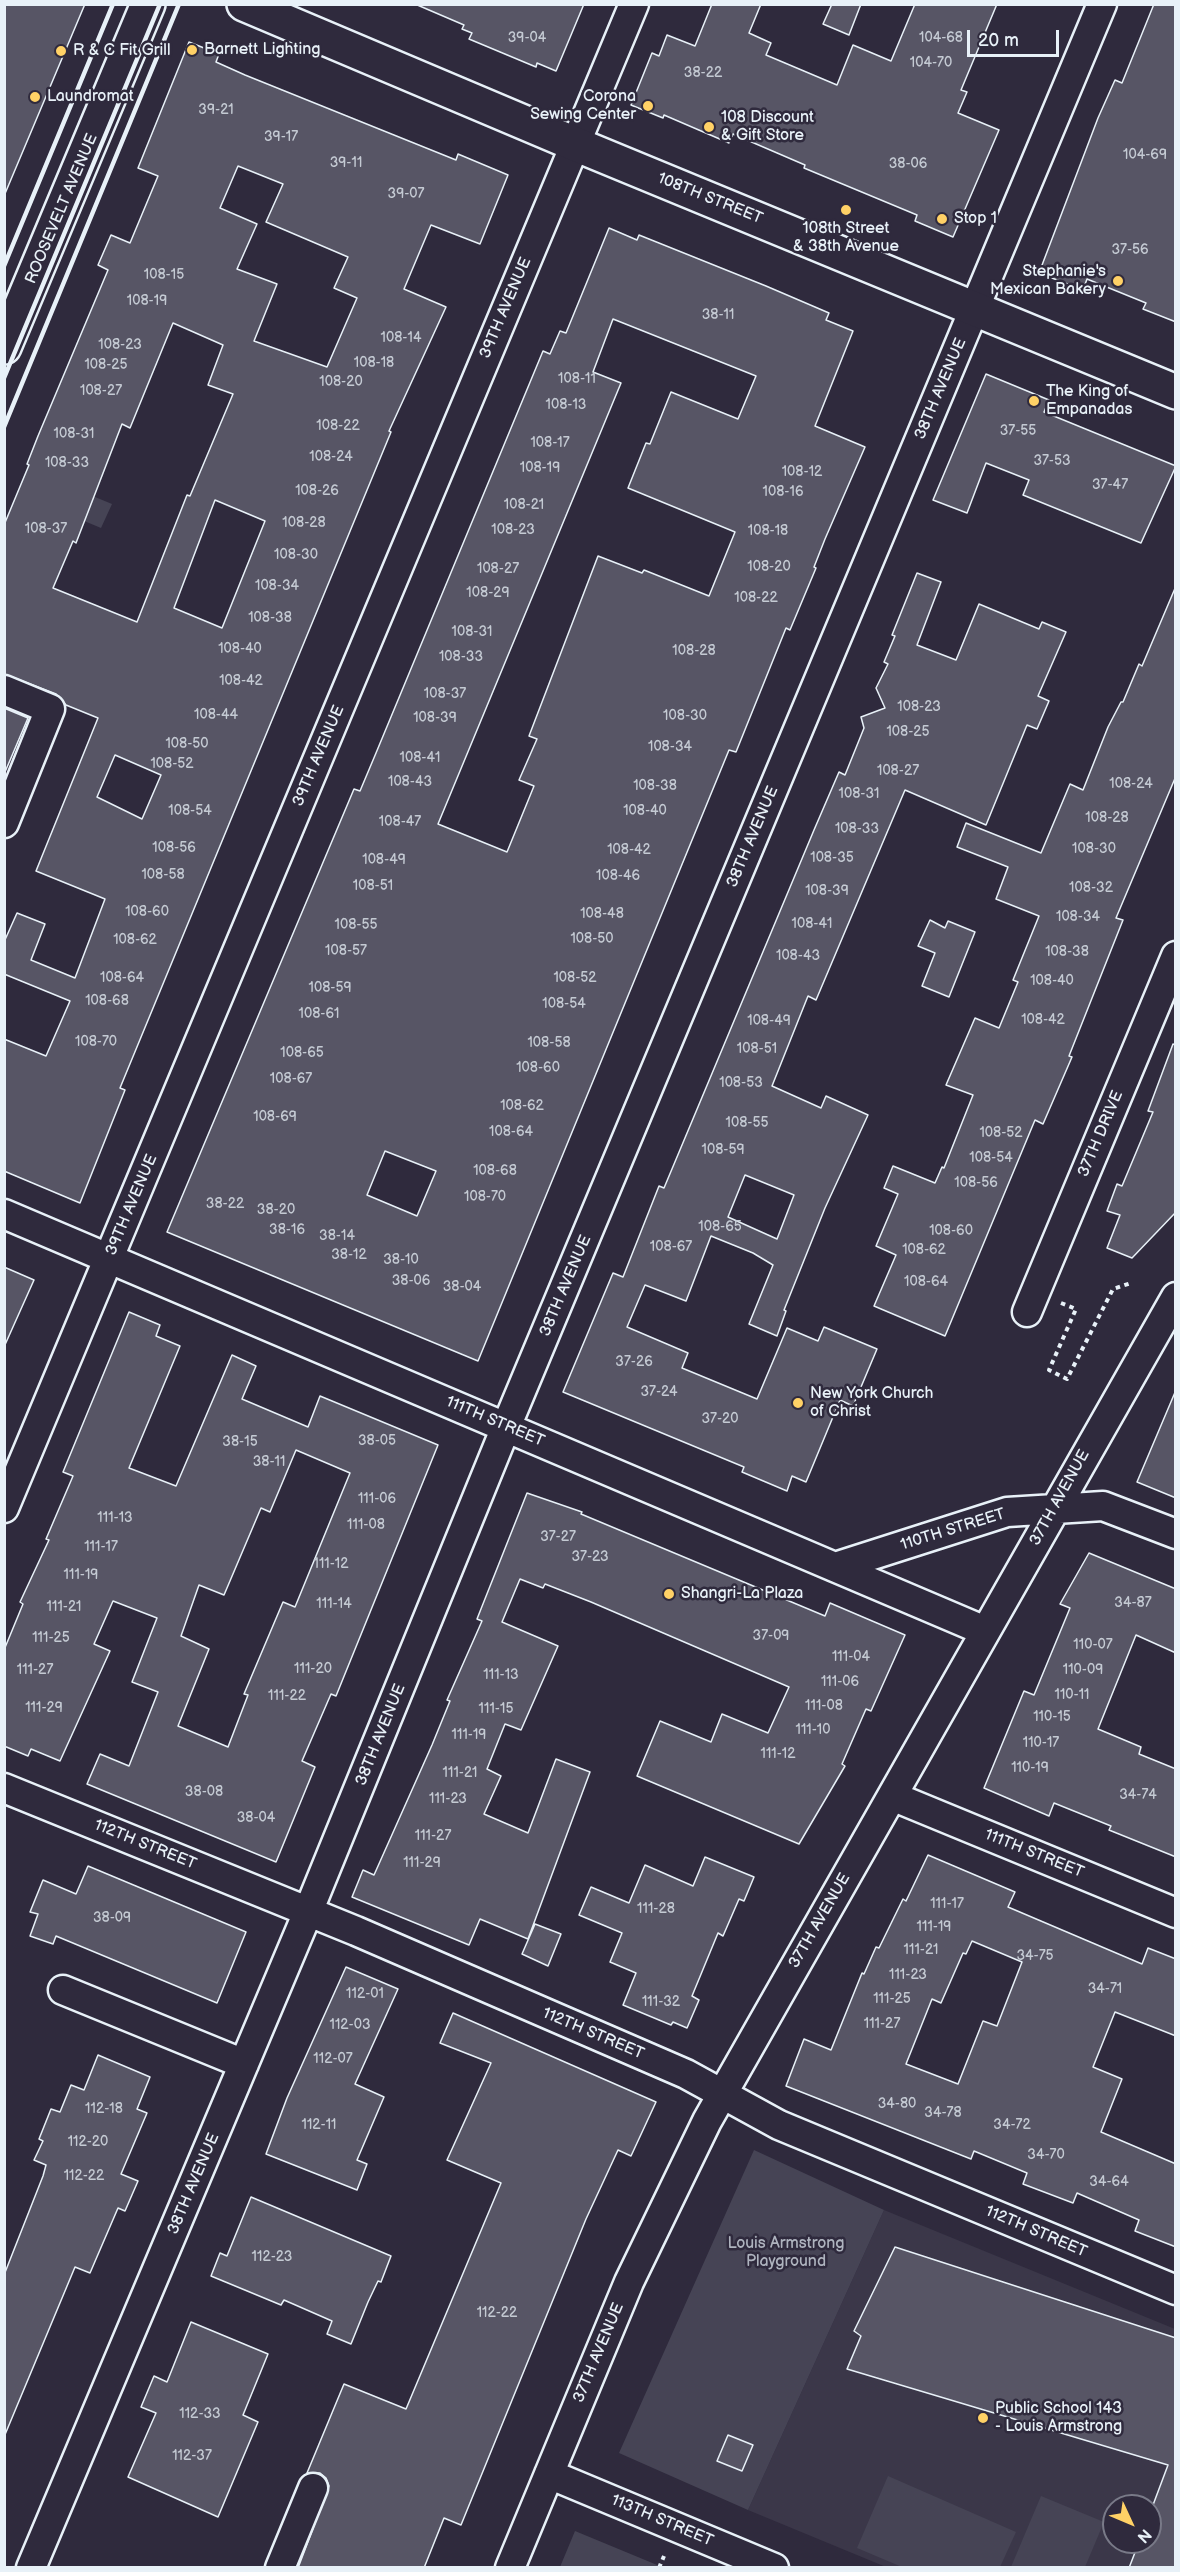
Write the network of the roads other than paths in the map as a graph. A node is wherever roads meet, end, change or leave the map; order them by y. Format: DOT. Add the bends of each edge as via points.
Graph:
graph roads {
  1 [pos="148,4"];
  2 [pos="244,4"];
  3 [pos="634,4"];
  4 [pos="1102,4"];
  5 [pos="575,144"];
  6 [pos="975,308"];
  7 [pos="4,347"];
  8 [pos="1176,392"];
  9 [pos="4,690"];
  10 [pos="4,823"];
  11 [pos="1176,956"];
  12 [pos="4,1214"];
  13 [pos="110,1258"];
  14 [pos="1176,1297"];
  15 [pos="1027,1312"];
  16 [pos="506,1427"];
  17 [pos="4,1508"];
  18 [pos="1054,1509"];
  19 [pos="1176,1534"];
  20 [pos="835,1567"];
  21 [pos="986,1631"];
  22 [pos="4,1788"];
  23 [pos="892,1796"];
  24 [pos="309,1912"];
  25 [pos="1176,1913"];
  26 [pos="63,1990"];
  27 [pos="244,2064"];
  28 [pos="722,2092"];
  29 [pos="1176,2290"];
  30 [pos="549,2474"];
  31 [pos="313,2488"];
  32 [pos="31,2568"];
  33 [pos="280,2568"];
  34 [pos="510,2568"];
  35 [pos="774,2568"];
  1 -- 7 [label="main road, ROOSEVELT AVENUE"];
  2 -- 5 [label="main road, 108TH STREET"];
  3 -- 5 [label="street, 39TH AVENUE"];
  4 -- 6 [label="street, 38TH AVENUE"];
  5 -- 6 [label="main road, 108TH STREET"];
  5 -- 13 [label="street, 39TH AVENUE"];
  6 -- 8 [label="main road, 108TH STREET"];
  6 -- 16 [label="street, 38TH AVENUE"];
  9 -- 10 [label="street" via="50,709"];
  11 -- 15 [label="street, 37TH DRIVE"];
  12 -- 13 [label="street, 111TH STREET"];
  13 -- 16 [label="street, 111TH STREET"];
  13 -- 17 [label="street, 39TH AVENUE"];
  14 -- 18 [label="street, 37TH AVENUE"];
  16 -- 20 [label="street, 111TH STREET"];
  16 -- 24 [label="street, 38TH AVENUE"];
  18 -- 19 [label="street, 110TH STREET" via="1103,1506"];
  18 -- 20 [label="street, 110TH STREET" via="1006,1512"];
  18 -- 21 [label="street, 37TH AVENUE"];
  20 -- 21 [label="street, 111TH STREET"];
  21 -- 23 [label="street, 37TH AVENUE"];
  22 -- 24 [label="street, 112TH STREET"];
  23 -- 25 [label="street, 111TH STREET"];
  23 -- 28 [label="street, 37TH AVENUE"];
  24 -- 27 [label="street, 38TH AVENUE"];
  24 -- 28 [label="street, 112TH STREET"];
  26 -- 27 [label="street"];
  27 -- 32 [label="street, 38TH AVENUE"];
  28 -- 29 [label="street, 112TH STREET" via="779,2126"];
  28 -- 30 [label="street, 37TH AVENUE" via="651,2233"];
  30 -- 34 [label="street, 37TH AVENUE"];
  30 -- 35 [label="street, 113TH STREET"];
  31 -- 33 [label="street"];
}
